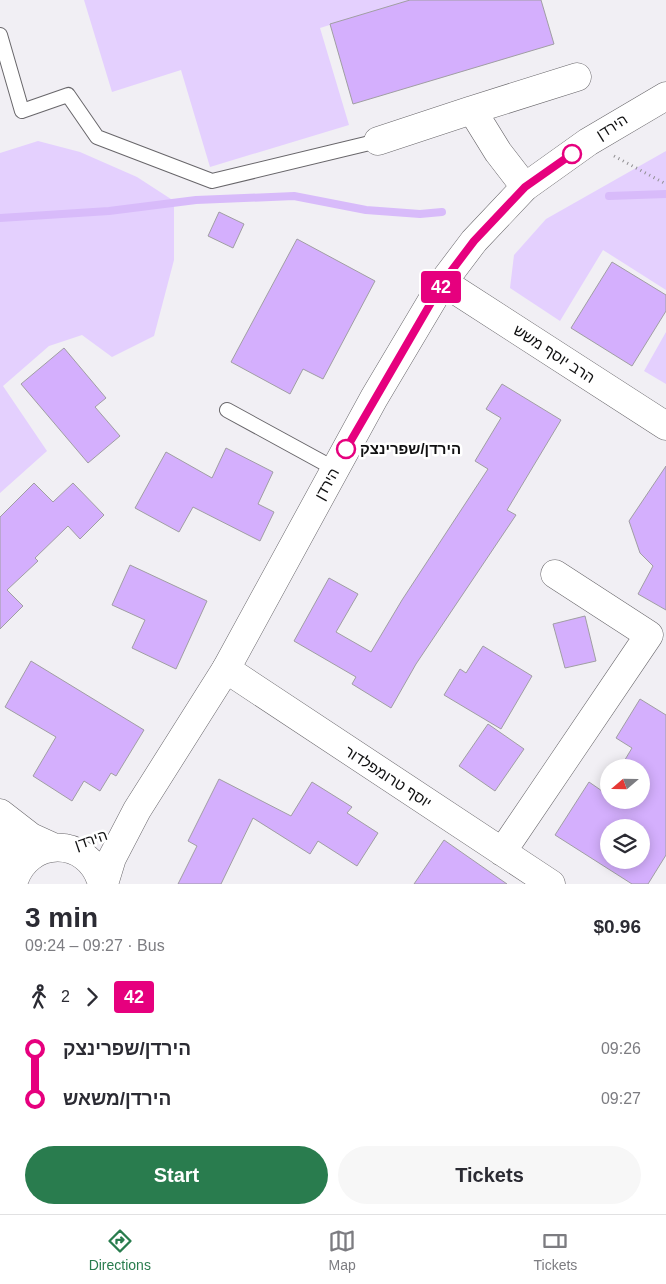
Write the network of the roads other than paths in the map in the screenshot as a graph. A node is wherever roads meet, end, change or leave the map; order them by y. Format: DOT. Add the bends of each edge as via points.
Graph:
graph roads {
  1 [pos="0,35"];
  2 [pos="577,77"];
  3 [pos="666,96"];
  4 [pos="472,110"];
  5 [pos="378,141"];
  6 [pos="525,187"];
  7 [pos="443,282"];
  8 [pos="227,410"];
  9 [pos="666,426"];
  10 [pos="335,469"];
  11 [pos="555,574"];
  12 [pos="226,669"];
  13 [pos="137,810"];
  14 [pos="0,813"];
  15 [pos="0,826"];
  16 [pos="60,847"];
  17 [pos="502,852"];
  18 [pos="13,884"];
  19 [pos="103,884"];
  20 [pos="551,884"];
  1 -- 5 [label="lane" via="22,112 68,95 97,137 212,181"];
  2 -- 4 [label="street"];
  3 -- 6 [label="street, הירדן" via="588,142"];
  4 -- 5 [label="street"];
  4 -- 6 [label="street"];
  6 -- 7 [label="street, הירדן" via="474,241"];
  7 -- 9 [label="street, הרב יוסף משש"];
  7 -- 10 [label="street, הירדן"];
  8 -- 10 [label="lane"];
  10 -- 12 [label="street, הירדן"];
  11 -- 17 [label="street" via="649,635"];
  12 -- 13 [label="street, הירדן"];
  12 -- 17 [label="street, יוסף טרומפלדור"];
  13 -- 16 [label="street, הירדן" via="97,841"];
  13 -- 19 [label="street, הירדן" via="112,858"];
  14 -- 16 [label="street" via="31,837"];
  15 -- 18 [label="street"];
  16 -- 18 [label="street, הירדן" via="38,851 24,860 15,873"];
  16 -- 19 [label="street" via="82,854 93,865"];
  17 -- 20 [label="street, יוסף טרומפלדור"];
}
